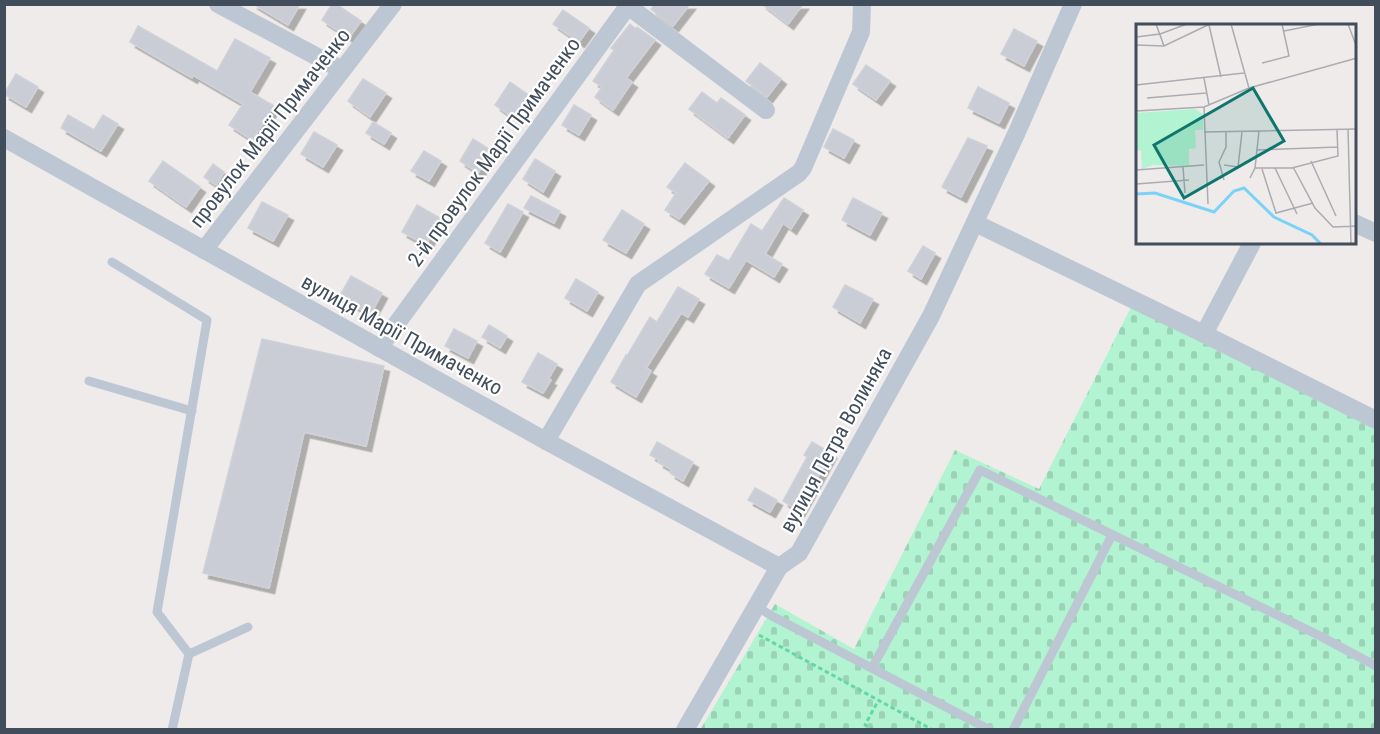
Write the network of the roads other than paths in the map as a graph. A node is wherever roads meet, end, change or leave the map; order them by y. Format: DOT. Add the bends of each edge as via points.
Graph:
graph roads {
  1 [pos="218,4"];
  2 [pos="393,4"];
  3 [pos="862,4"];
  4 [pos="1074,4"];
  5 [pos="342,70"];
  6 [pos="766,110"];
  7 [pos="4,138"];
  8 [pos="975,223"];
  9 [pos="1356,224"];
  10 [pos="1376,233"];
  11 [pos="1251,244"];
  12 [pos="204,250"];
  13 [pos="112,262"];
  14 [pos="1204,334"];
  15 [pos="379,348"];
  16 [pos="89,381"];
  17 [pos="192,411"];
  18 [pos="1376,420"];
  19 [pos="546,441"];
  20 [pos="1112,535"];
  21 [pos="779,567"];
  22 [pos="756,606"];
  23 [pos="248,627"];
  24 [pos="189,654"];
  25 [pos="1376,666"];
  26 [pos="872,668"];
  27 [pos="172,729"];
  28 [pos="685,729"];
  29 [pos="990,729"];
  30 [pos="1013,729"];
  1 -- 5 [label="street"];
  2 -- 5 [label="street, провулок Марії Примаченко"];
  3 -- 19 [label="street" via="861,32 803,168 638,284"];
  4 -- 8 [label="street, вулиця Петра Волиняка"];
  5 -- 12 [label="street, провулок Марії Примаченко"];
  6 -- 15 [label="street, 2-й провулок Марії Примаченко" via="628,6"];
  7 -- 12 [label="street, вулиця Марії Примаченко"];
  8 -- 14 [label="street"];
  8 -- 21 [label="street, вулиця Петра Волиняка" via="931,316 799,553"];
  9 -- 10 [label="street"];
  11 -- 14 [label="street"];
  12 -- 15 [label="street, вулиця Марії Примаченко"];
  13 -- 17 [label="lane" via="207,320"];
  14 -- 18 [label="street"];
  15 -- 19 [label="street, вулиця Марії Примаченко"];
  16 -- 17 [label="lane"];
  17 -- 24 [label="lane" via="157,612"];
  19 -- 21 [label="street, вулиця Марії Примаченко"];
  20 -- 25 [label="lane"];
  20 -- 26 [label="lane" via="980,470"];
  20 -- 30 [label="lane"];
  21 -- 22 [label="street, вулиця Петра Волиняка"];
  22 -- 26 [label="lane"];
  22 -- 28 [label="street, вулиця Петра Волиняка"];
  23 -- 24 [label="lane"];
  24 -- 27 [label="lane"];
  26 -- 29 [label="lane"];
}
